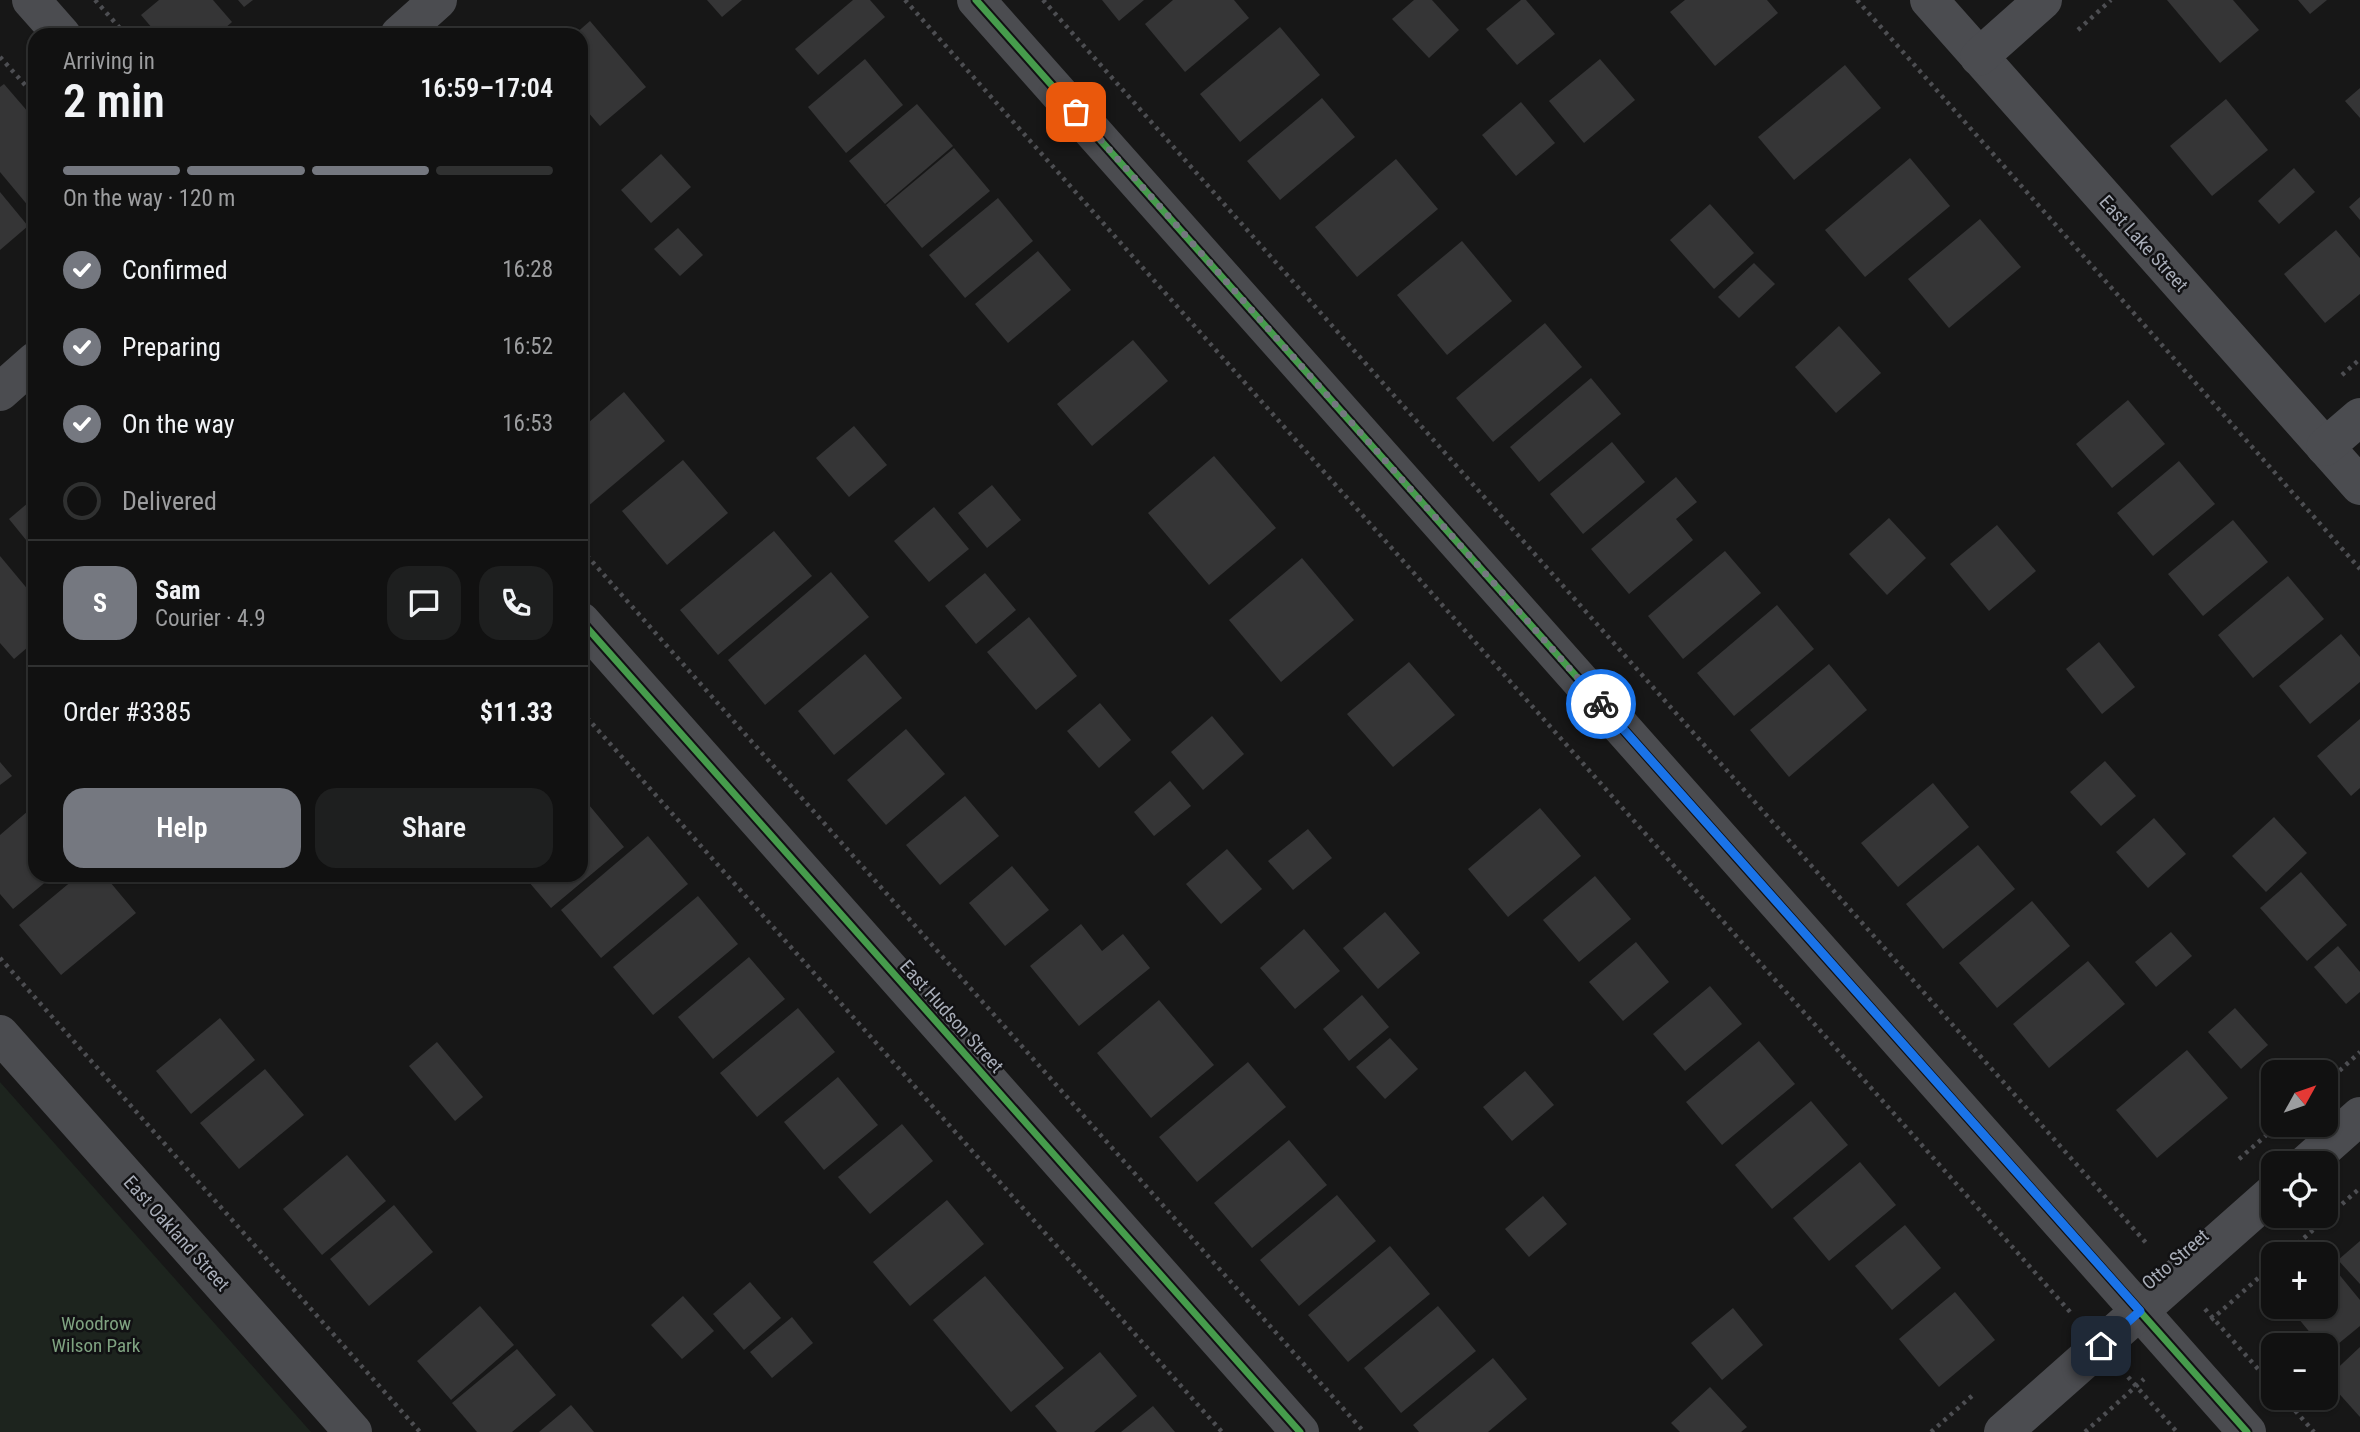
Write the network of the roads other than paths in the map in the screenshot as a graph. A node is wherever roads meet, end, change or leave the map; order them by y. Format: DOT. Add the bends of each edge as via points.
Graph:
graph roads {
  1 [pos="31,0"];
  2 [pos="438,0"];
  3 [pos="976,0"];
  4 [pos="1929,0"];
  5 [pos="2043,0"];
  6 [pos="56,28"];
  7 [pos="407,28"];
  8 [pos="1979,57"];
  9 [pos="28,367"];
  10 [pos="0,392"];
  11 [pos="2360,417"];
  12 [pos="2325,447"];
  13 [pos="2360,486"];
  14 [pos="588,629"];
  15 [pos="0,1034"];
  16 [pos="2360,1116"];
  17 [pos="2321,1151"];
  18 [pos="2261,1204"];
  19 [pos="2140,1311"];
  20 [pos="353,1432"];
  21 [pos="1300,1432"];
  22 [pos="2003,1432"];
  23 [pos="2247,1432"];
  1 -- 6 [label="street"];
  2 -- 7 [label="street"];
  3 -- 19 [label="street"];
  4 -- 8 [label="street, East Lake Street"];
  5 -- 8 [label="street"];
  8 -- 12 [label="street, East Lake Street"];
  9 -- 10 [label="street"];
  11 -- 12 [label="street"];
  12 -- 13 [label="street, East Lake Street"];
  14 -- 21 [label="street, East Hudson Street"];
  15 -- 20 [label="street, East Oakland Street"];
  16 -- 17 [label="street"];
  18 -- 19 [label="street, Otto Street"];
  19 -- 22 [label="street, Otto Street"];
  19 -- 23 [label="street"];
}
